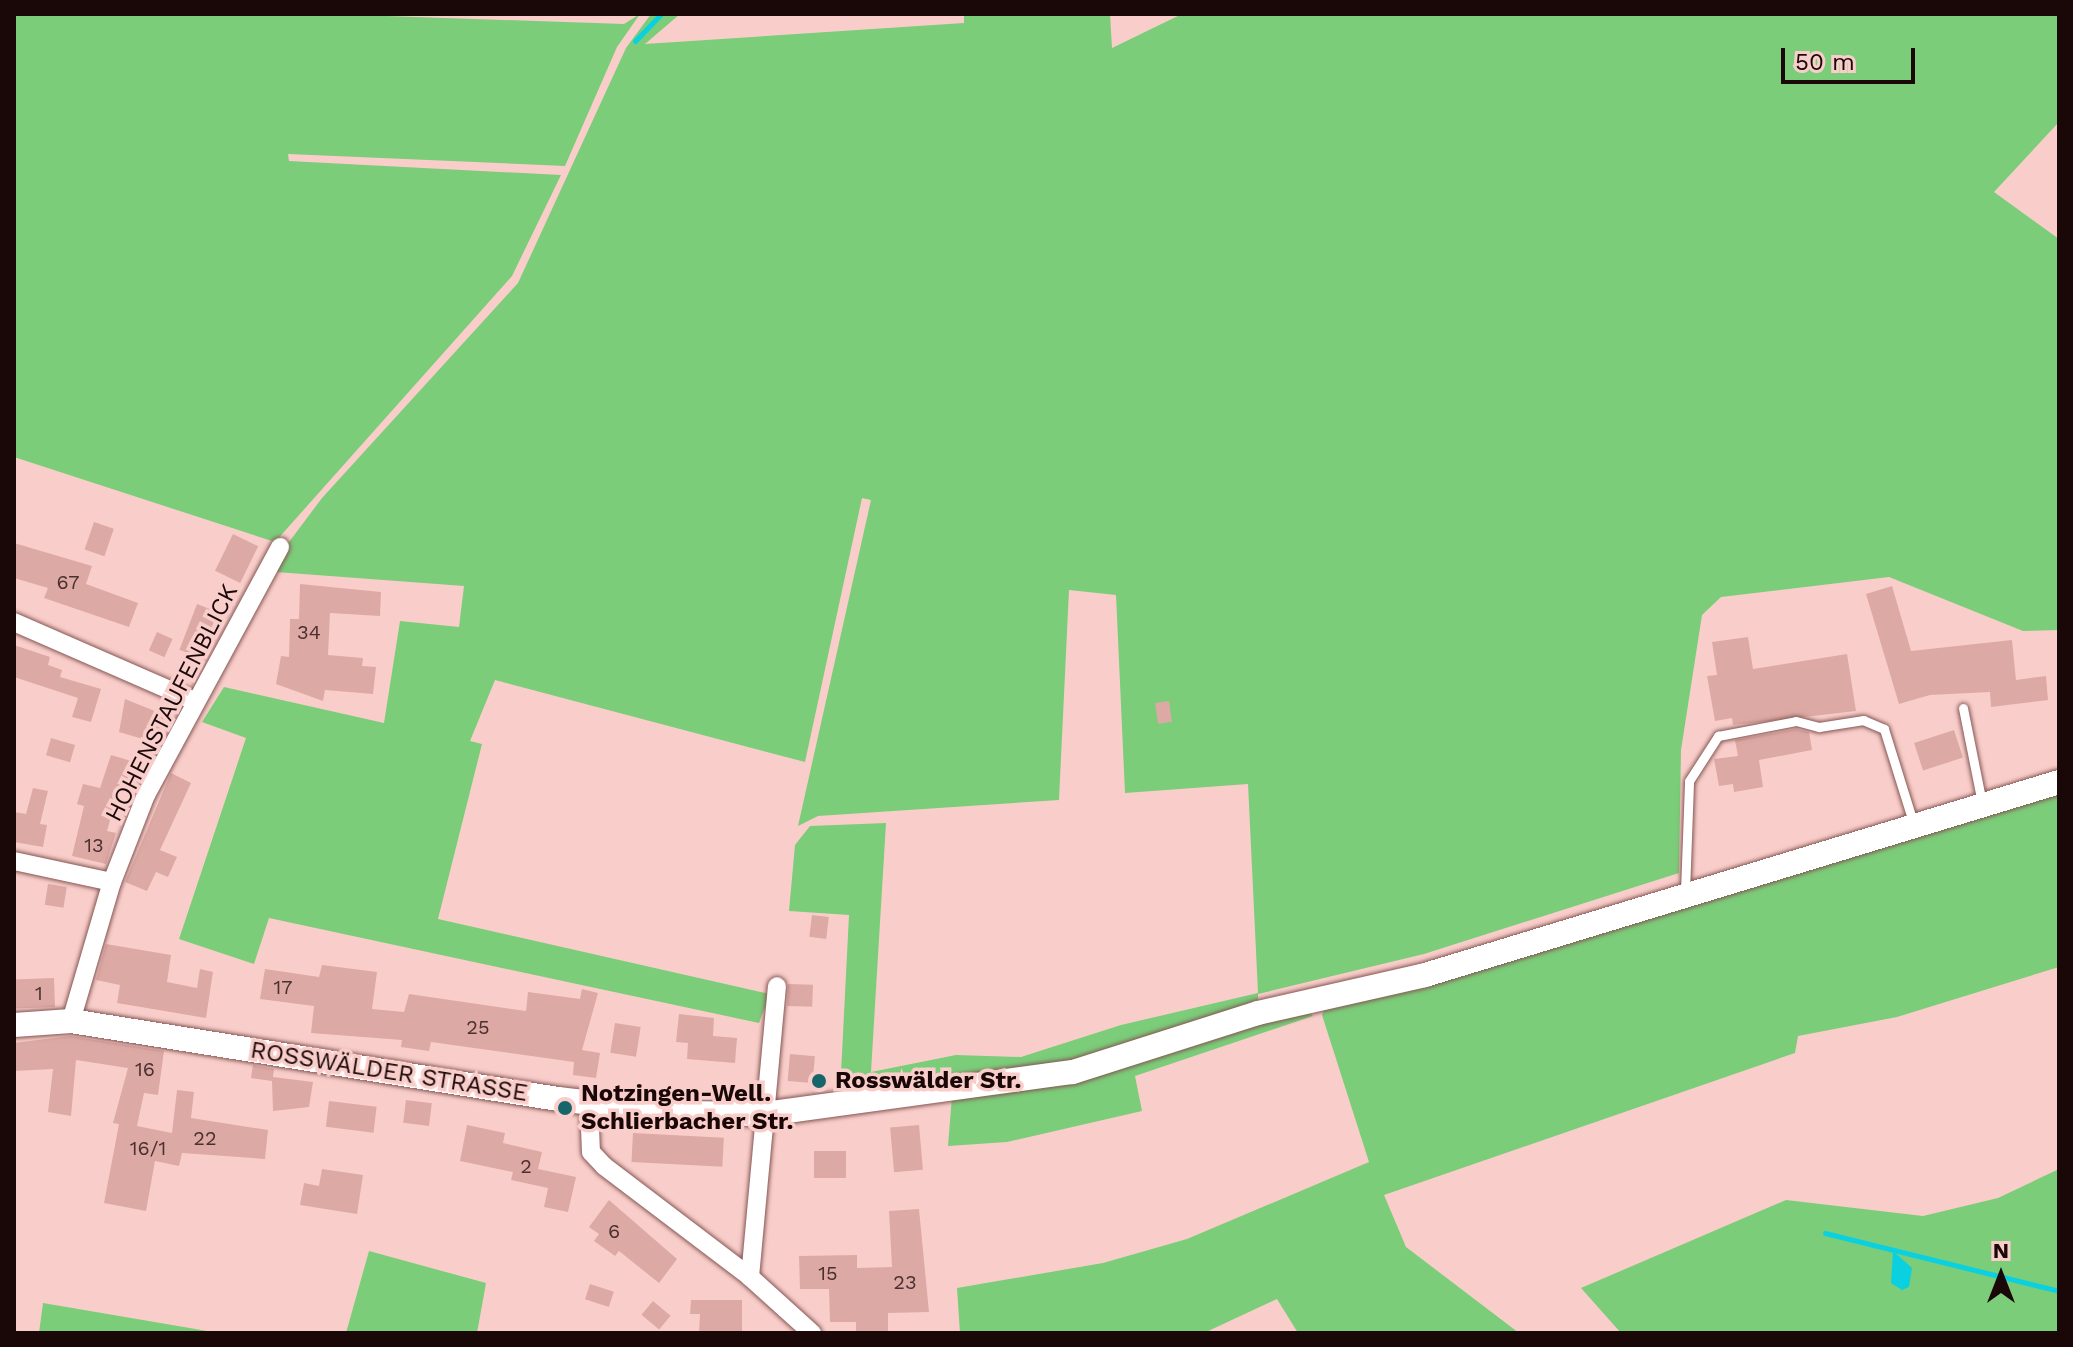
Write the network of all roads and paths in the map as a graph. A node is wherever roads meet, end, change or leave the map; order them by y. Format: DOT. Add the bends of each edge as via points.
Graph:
graph roads {
  1 [pos="280,547"];
  2 [pos="14,622"];
  3 [pos="195,701"];
  4 [pos="1963,708"];
  5 [pos="2059,782"];
  6 [pos="1982,803"];
  7 [pos="1913,822"];
  8 [pos="14,861"];
  9 [pos="112,882"];
  10 [pos="1685,892"];
  11 [pos="777,986"];
  12 [pos="71,1021"];
  13 [pos="14,1025"];
  14 [pos="589,1103"];
  15 [pos="765,1114"];
  16 [pos="750,1277"];
  17 [pos="812,1333"];
  1 -- 3 [label="street, HOHENSTAUFENBLICK"];
  2 -- 3 [label="street"];
  3 -- 9 [label="street, HOHENSTAUFENBLICK" via="146,795"];
  4 -- 6 [label="lane"];
  5 -- 6 [label="street, ROSSWÄLDER STRASSE"];
  6 -- 7 [label="street, ROSSWÄLDER STRASSE"];
  7 -- 10 [label="street, ROSSWÄLDER STRASSE"];
  7 -- 10 [label="lane" via="1884,729 1873,724 1796,721 1718,736 1689,781"];
  8 -- 9 [label="street"];
  9 -- 12 [label="street, HOHENSTAUFENBLICK"];
  10 -- 15 [label="street, ROSSWÄLDER STRASSE" via="1425,975 1258,1013 1073,1072"];
  11 -- 15 [label="street"];
  12 -- 13 [label="street, ROSSWÄLDER STRASSE"];
  12 -- 14 [label="street, ROSSWÄLDER STRASSE"];
  14 -- 15 [label="street, ROSSWÄLDER STRASSE"];
  14 -- 16 [label="street" via="588,1130 597,1159"];
  15 -- 16 [label="street"];
  16 -- 17 [label="street"];
}
